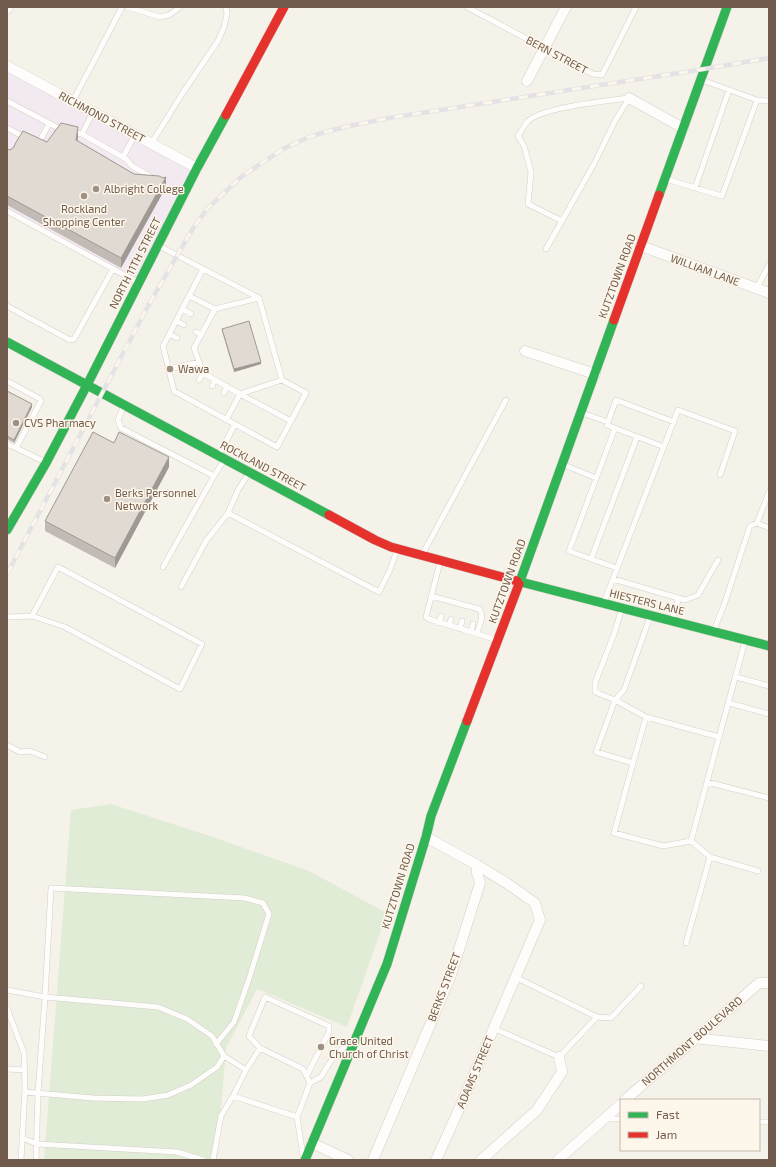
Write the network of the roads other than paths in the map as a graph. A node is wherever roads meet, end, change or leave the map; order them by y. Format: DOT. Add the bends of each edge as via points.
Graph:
graph roads {
  1 [pos="122,7"];
  2 [pos="127,7"];
  3 [pos="180,7"];
  4 [pos="226,7"];
  5 [pos="284,7"];
  6 [pos="467,7"];
  7 [pos="566,7"];
  8 [pos="636,7"];
  9 [pos="727,7"];
  10 [pos="544,48"];
  11 [pos="7,66"];
  12 [pos="701,80"];
  13 [pos="526,81"];
  14 [pos="729,90"];
  15 [pos="629,98"];
  16 [pos="757,100"];
  17 [pos="7,101"];
  18 [pos="73,101"];
  19 [pos="769,101"];
  20 [pos="93,112"];
  21 [pos="49,124"];
  22 [pos="7,128"];
  23 [pos="683,128"];
  24 [pos="82,134"];
  25 [pos="135,135"];
  26 [pos="151,144"];
  27 [pos="123,157"];
  28 [pos="197,168"];
  29 [pos="665,178"];
  30 [pos="156,180"];
  31 [pos="695,188"];
  32 [pos="7,211"];
  33 [pos="562,221"];
  34 [pos="158,245"];
  35 [pos="641,246"];
  36 [pos="546,249"];
  37 [pos="769,265"];
  38 [pos="113,269"];
  39 [pos="203,269"];
  40 [pos="138,283"];
  41 [pos="756,289"];
  42 [pos="769,293"];
  43 [pos="189,296"];
  44 [pos="259,298"];
  45 [pos="7,306"];
  46 [pos="182,309"];
  47 [pos="215,309"];
  48 [pos="190,314"];
  49 [pos="176,321"];
  50 [pos="184,325"];
  51 [pos="196,332"];
  52 [pos="169,334"];
  53 [pos="202,335"];
  54 [pos="177,338"];
  55 [pos="7,342"];
  56 [pos="525,351"];
  57 [pos="199,362"];
  58 [pos="169,369"];
  59 [pos="203,373"];
  60 [pos="595,374"];
  61 [pos="199,380"];
  62 [pos="215,380"];
  63 [pos="282,380"];
  64 [pos="7,381"];
  65 [pos="87,385"];
  66 [pos="212,386"];
  67 [pos="227,386"];
  68 [pos="192,393"];
  69 [pos="224,393"];
  70 [pos="240,394"];
  71 [pos="189,399"];
  72 [pos="204,399"];
  73 [pos="506,400"];
  74 [pos="124,405"];
  75 [pos="201,406"];
  76 [pos="217,406"];
  77 [pos="213,412"];
  78 [pos="581,412"];
  79 [pos="226,420"];
  80 [pos="291,421"];
  81 [pos="608,422"];
  82 [pos="674,422"];
  83 [pos="235,424"];
  84 [pos="615,428"];
  85 [pos="637,437"];
  86 [pos="7,444"];
  87 [pos="664,447"];
  88 [pos="16,448"];
  89 [pos="222,458"];
  90 [pos="46,463"];
  91 [pos="562,464"];
  92 [pos="249,472"];
  93 [pos="720,475"];
  94 [pos="214,476"];
  95 [pos="596,478"];
  96 [pos="769,492"];
  97 [pos="228,513"];
  98 [pos="757,523"];
  99 [pos="769,528"];
  100 [pos="7,530"];
  101 [pos="397,549"];
  102 [pos="422,556"];
  103 [pos="591,558"];
  104 [pos="718,560"];
  105 [pos="440,561"];
  106 [pos="163,567"];
  107 [pos="617,568"];
  108 [pos="613,579"];
  109 [pos="520,582"];
  110 [pos="181,587"];
  111 [pos="431,596"];
  112 [pos="679,598"];
  113 [pos="604,603"];
  114 [pos="622,608"];
  115 [pos="650,615"];
  116 [pos="7,616"];
  117 [pos="32,616"];
  118 [pos="441,616"];
  119 [pos="451,619"];
  120 [pos="672,620"];
  121 [pos="462,621"];
  122 [pos="440,623"];
  123 [pos="473,624"];
  124 [pos="449,626"];
  125 [pos="460,629"];
  126 [pos="714,631"];
  127 [pos="471,632"];
  128 [pos="477,633"];
  129 [pos="498,640"];
  130 [pos="746,640"];
  131 [pos="769,646"];
  132 [pos="736,677"];
  133 [pos="769,686"];
  134 [pos="615,700"];
  135 [pos="728,703"];
  136 [pos="769,714"];
  137 [pos="646,717"];
  138 [pos="719,737"];
  139 [pos="7,745"];
  140 [pos="45,757"];
  141 [pos="633,763"];
  142 [pos="707,782"];
  143 [pos="769,798"];
  144 [pos="426,837"];
  145 [pos="691,841"];
  146 [pos="710,857"];
  147 [pos="477,865"];
  148 [pos="758,871"];
  149 [pos="686,943"];
  150 [pos="513,980"];
  151 [pos="764,983"];
  152 [pos="641,986"];
  153 [pos="7,990"];
  154 [pos="45,997"];
  155 [pos="7,1008"];
  156 [pos="597,1017"];
  157 [pos="493,1028"];
  158 [pos="694,1038"];
  159 [pos="355,1041"];
  160 [pos="216,1044"];
  161 [pos="769,1046"];
  162 [pos="260,1048"];
  163 [pos="224,1056"];
  164 [pos="559,1057"];
  165 [pos="7,1069"];
  166 [pos="25,1070"];
  167 [pos="246,1070"];
  168 [pos="307,1075"];
  169 [pos="310,1082"];
  170 [pos="25,1092"];
  171 [pos="38,1093"];
  172 [pos="233,1096"];
  173 [pos="626,1099"];
  174 [pos="620,1105"];
  175 [pos="297,1117"];
  176 [pos="604,1119"];
  177 [pos="620,1119"];
  178 [pos="22,1138"];
  179 [pos="312,1142"];
  180 [pos="37,1144"];
  181 [pos="21,1160"];
  182 [pos="36,1160"];
  183 [pos="203,1160"];
  184 [pos="213,1160"];
  185 [pos="304,1160"];
  186 [pos="348,1160"];
  187 [pos="373,1160"];
  188 [pos="436,1160"];
  189 [pos="481,1160"];
  190 [pos="558,1160"];
  1 -- 18 [label="lane"];
  2 -- 3 [label="lane" via="160,17 169,15"];
  4 -- 26 [label="lane" via="224,27 218,41"];
  5 -- 28 [label="main road, NORTH 11TH STREET"];
  6 -- 10 [label="lane, BERN STREET"];
  7 -- 10 [label="street"];
  8 -- 10 [label="lane, BERN STREET" via="602,75 593,74"];
  9 -- 12 [label="main road, KUTZTOWN ROAD"];
  10 -- 13 [label="street"];
  11 -- 18 [label="street, RICHMOND STREET"];
  12 -- 14 [label="lane"];
  12 -- 23 [label="main road, KUTZTOWN ROAD"];
  14 -- 16 [label="lane"];
  14 -- 31 [label="lane"];
  15 -- 23 [label="street"];
  15 -- 33 [label="lane"];
  15 -- 33 [label="lane" via="581,104 543,113 528,120 518,136 524,146 531,172 528,204"];
  16 -- 19 [label="lane"];
  16 -- 31 [label="lane" via="722,196"];
  17 -- 21 [label="lane"];
  18 -- 20 [label="street, RICHMOND STREET"];
  20 -- 24 [label="lane"];
  20 -- 25 [label="street, RICHMOND STREET"];
  21 -- 22 [label="lane" via="38,144"];
  21 -- 24 [label="lane"];
  23 -- 29 [label="main road, KUTZTOWN ROAD"];
  24 -- 27 [label="lane"];
  25 -- 26 [label="street, RICHMOND STREET"];
  25 -- 27 [label="lane"];
  26 -- 28 [label="street, RICHMOND STREET"];
  27 -- 30 [label="lane" via="132,166"];
  28 -- 34 [label="main road, NORTH 11TH STREET"];
  29 -- 31 [label="lane"];
  29 -- 35 [label="main road, KUTZTOWN ROAD"];
  32 -- 38 [label="lane"];
  33 -- 36 [label="lane"];
  34 -- 39 [label="lane"];
  34 -- 40 [label="main road, NORTH 11TH STREET"];
  35 -- 41 [label="street, WILLIAM LANE"];
  35 -- 60 [label="main road, KUTZTOWN ROAD"];
  37 -- 41 [label="lane"];
  38 -- 40 [label="lane"];
  38 -- 45 [label="lane" via="74,339 70,340"];
  39 -- 43 [label="lane"];
  39 -- 44 [label="lane"];
  40 -- 65 [label="main road, NORTH 11TH STREET"];
  41 -- 42 [label="street, WILLIAM LANE"];
  43 -- 46 [label="lane"];
  43 -- 47 [label="lane"];
  44 -- 47 [label="lane"];
  44 -- 63 [label="lane"];
  46 -- 48 [label="lane"];
  46 -- 49 [label="lane"];
  47 -- 53 [label="lane" via="205,322"];
  49 -- 50 [label="lane"];
  49 -- 52 [label="lane"];
  51 -- 53 [label="lane"];
  52 -- 54 [label="lane"];
  52 -- 58 [label="lane" via="163,346"];
  53 -- 57 [label="lane" via="192,346"];
  55 -- 65 [label="main road, ROCKLAND STREET"];
  56 -- 60 [label="street"];
  57 -- 58 [label="lane"];
  57 -- 59 [label="lane"];
  58 -- 71 [label="lane" via="174,391"];
  59 -- 61 [label="lane"];
  59 -- 62 [label="lane"];
  60 -- 78 [label="main road, KUTZTOWN ROAD"];
  62 -- 66 [label="lane"];
  62 -- 67 [label="lane"];
  63 -- 70 [label="lane"];
  63 -- 80 [label="lane" via="306,393"];
  64 -- 88 [label="lane" via="41,401"];
  65 -- 74 [label="main road, ROCKLAND STREET"];
  65 -- 90 [label="main road, NORTH 11TH STREET"];
  67 -- 69 [label="lane"];
  67 -- 70 [label="lane"];
  68 -- 71 [label="lane"];
  70 -- 79 [label="lane"];
  70 -- 80 [label="lane"];
  71 -- 75 [label="lane"];
  72 -- 75 [label="lane"];
  73 -- 102 [label="lane"];
  74 -- 89 [label="main road, ROCKLAND STREET"];
  74 -- 94 [label="lane" via="118,420 121,428"];
  75 -- 77 [label="lane"];
  76 -- 77 [label="lane"];
  77 -- 79 [label="lane"];
  78 -- 81 [label="lane"];
  78 -- 91 [label="main road, KUTZTOWN ROAD"];
  79 -- 83 [label="lane"];
  80 -- 83 [label="lane" via="277,447"];
  81 -- 82 [label="lane" via="616,400"];
  81 -- 84 [label="lane" via="606,425"];
  82 -- 87 [label="lane"];
  82 -- 93 [label="lane" via="678,410 736,431"];
  83 -- 89 [label="lane"];
  84 -- 85 [label="lane"];
  84 -- 95 [label="lane"];
  85 -- 87 [label="lane"];
  85 -- 103 [label="lane"];
  86 -- 88 [label="lane"];
  87 -- 107 [label="lane"];
  88 -- 90 [label="lane"];
  89 -- 92 [label="main road, ROCKLAND STREET"];
  89 -- 94 [label="lane"];
  90 -- 100 [label="main road, NORTH 11TH STREET"];
  91 -- 95 [label="lane"];
  91 -- 109 [label="main road, KUTZTOWN ROAD"];
  92 -- 97 [label="lane"];
  92 -- 101 [label="main road, ROCKLAND STREET" via="375,540"];
  94 -- 106 [label="lane"];
  95 -- 103 [label="lane" via="569,551"];
  96 -- 98 [label="lane"];
  97 -- 101 [label="lane" via="379,592"];
  97 -- 110 [label="lane" via="206,541"];
  98 -- 99 [label="lane"];
  98 -- 126 [label="lane" via="750,526"];
  101 -- 102 [label="main road, ROCKLAND STREET"];
  102 -- 105 [label="main road, ROCKLAND STREET"];
  103 -- 107 [label="lane"];
  104 -- 112 [label="lane" via="698,595 686,600"];
  105 -- 109 [label="main road, ROCKLAND STREET"];
  105 -- 111 [label="lane"];
  107 -- 108 [label="lane"];
  108 -- 112 [label="lane"];
  108 -- 113 [label="lane"];
  109 -- 113 [label="main road, HIESTERS LANE"];
  109 -- 129 [label="main road, KUTZTOWN ROAD"];
  111 -- 122 [label="lane" via="426,617"];
  111 -- 128 [label="lane" via="444,603 481,612"];
  112 -- 120 [label="lane"];
  113 -- 114 [label="main road, HIESTERS LANE"];
  114 -- 115 [label="main road, HIESTERS LANE"];
  114 -- 134 [label="lane" via="595,683 595,692"];
  115 -- 120 [label="main road, HIESTERS LANE"];
  115 -- 134 [label="lane" via="624,690"];
  116 -- 117 [label="lane"];
  117 -- 117 [label="lane" via="58,567 202,644 180,689 65,626"];
  118 -- 122 [label="lane"];
  119 -- 124 [label="lane"];
  120 -- 126 [label="main road, HIESTERS LANE"];
  121 -- 125 [label="lane"];
  122 -- 124 [label="lane"];
  123 -- 127 [label="lane"];
  124 -- 125 [label="lane"];
  125 -- 127 [label="lane"];
  126 -- 130 [label="main road, HIESTERS LANE"];
  127 -- 128 [label="lane"];
  128 -- 129 [label="lane"];
  129 -- 144 [label="main road, KUTZTOWN ROAD" via="431,816"];
  130 -- 131 [label="main road, HIESTERS LANE"];
  130 -- 132 [label="lane"];
  132 -- 133 [label="lane"];
  132 -- 135 [label="lane"];
  134 -- 137 [label="lane"];
  134 -- 141 [label="lane" via="596,752"];
  135 -- 136 [label="lane"];
  135 -- 138 [label="lane"];
  137 -- 138 [label="lane"];
  137 -- 141 [label="lane"];
  138 -- 142 [label="lane"];
  139 -- 140 [label="lane" via="20,752 30,750"];
  141 -- 145 [label="lane" via="614,833 663,846"];
  142 -- 143 [label="lane"];
  142 -- 145 [label="lane"];
  144 -- 147 [label="street"];
  144 -- 159 [label="main road, KUTZTOWN ROAD" via="387,964"];
  145 -- 146 [label="lane"];
  146 -- 148 [label="lane"];
  146 -- 149 [label="lane"];
  147 -- 150 [label="street, ADAMS STREET" via="536,903 540,920"];
  147 -- 187 [label="street, BERKS STREET" via="480,883 451,975"];
  150 -- 156 [label="lane"];
  150 -- 157 [label="street, ADAMS STREET"];
  151 -- 158 [label="street, NORTHMONT BOULEVARD"];
  152 -- 156 [label="lane" via="611,1018"];
  153 -- 154 [label="lane"];
  154 -- 160 [label="lane" via="158,1007 187,1019 212,1036"];
  154 -- 160 [label="lane" via="51,888 245,898 263,903 269,914 249,980 234,1022"];
  154 -- 171 [label="lane"];
  155 -- 166 [label="lane" via="24,1053"];
  156 -- 164 [label="lane"];
  157 -- 164 [label="lane"];
  157 -- 188 [label="street, ADAMS STREET"];
  158 -- 161 [label="street"];
  158 -- 173 [label="street, NORTHMONT BOULEVARD"];
  159 -- 169 [label="lane" via="332,1059 321,1077"];
  159 -- 179 [label="main road, KUTZTOWN ROAD"];
  160 -- 163 [label="lane"];
  162 -- 167 [label="lane"];
  162 -- 168 [label="lane" via="303,1069"];
  162 -- 168 [label="lane" via="249,1036 265,997 329,1026 329,1032"];
  163 -- 167 [label="lane"];
  163 -- 171 [label="lane" via="217,1067 198,1081 168,1095 136,1099"];
  164 -- 189 [label="street" via="562,1072 537,1110"];
  165 -- 166 [label="lane"];
  166 -- 170 [label="lane"];
  167 -- 172 [label="lane"];
  168 -- 169 [label="lane"];
  169 -- 175 [label="lane"];
  170 -- 171 [label="lane"];
  170 -- 178 [label="lane"];
  171 -- 180 [label="lane"];
  172 -- 175 [label="lane"];
  172 -- 184 [label="lane" via="221,1116"];
  174 -- 176 [label="street"];
  175 -- 185 [label="lane"];
  176 -- 177 [label="lane"];
  176 -- 190 [label="street"];
  178 -- 180 [label="lane"];
  178 -- 181 [label="lane"];
  179 -- 185 [label="main road, KUTZTOWN ROAD"];
  179 -- 186 [label="street"];
  180 -- 182 [label="lane"];
  180 -- 183 [label="lane" via="178,1152"];
}
